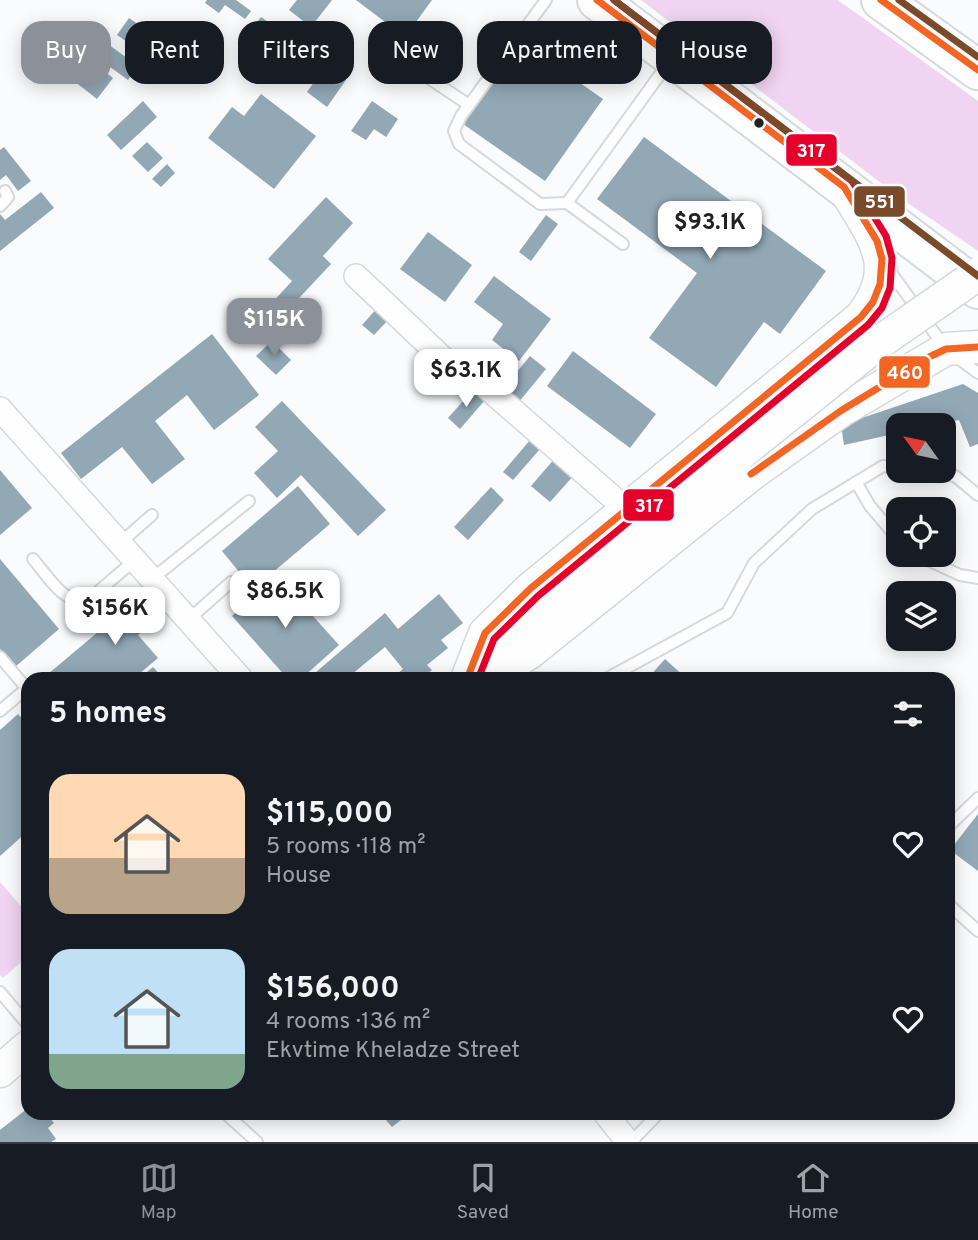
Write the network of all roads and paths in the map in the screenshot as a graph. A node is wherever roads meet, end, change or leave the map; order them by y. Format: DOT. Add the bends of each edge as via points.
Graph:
graph roads {
  1 [pos="545,0"];
  2 [pos="597,0"];
  3 [pos="881,0"];
  4 [pos="656,45"];
  5 [pos="978,71"];
  6 [pos="656,79"];
  7 [pos="437,84"];
  8 [pos="708,84"];
  9 [pos="469,106"];
  10 [pos="844,187"];
  11 [pos="5,191"];
  12 [pos="567,202"];
  13 [pos="0,206"];
  14 [pos="623,244"];
  15 [pos="882,259"];
  16 [pos="978,274"];
  17 [pos="356,276"];
  18 [pos="978,289"];
  19 [pos="978,347"];
  20 [pos="946,349"];
  21 [pos="978,373"];
  22 [pos="0,409"];
  23 [pos="886,466"];
  24 [pos="956,477"];
  25 [pos="856,482"];
  26 [pos="978,495"];
  27 [pos="249,501"];
  28 [pos="627,510"];
  29 [pos="152,515"];
  30 [pos="886,525"];
  31 [pos="127,552"];
  32 [pos="33,559"];
  33 [pos="943,567"];
  34 [pos="978,578"];
  35 [pos="152,579"];
  36 [pos="231,582"];
  37 [pos="188,620"];
  38 [pos="0,657"];
  39 [pos="235,672"];
  40 [pos="470,672"];
  41 [pos="490,672"];
  42 [pos="492,672"];
  43 [pos="619,672"];
  44 [pos="21,681"];
  45 [pos="21,694"];
  46 [pos="0,711"];
  47 [pos="978,798"];
  48 [pos="955,820"];
  49 [pos="955,910"];
  50 [pos="978,931"];
  51 [pos="0,992"];
  52 [pos="21,1017"];
  53 [pos="21,1053"];
  54 [pos="0,1071"];
  55 [pos="233,1120"];
  56 [pos="611,1120"];
  57 [pos="652,1120"];
  58 [pos="257,1142"];
  59 [pos="629,1142"];
  1 -- 9 [label="lane"];
  2 -- 4 [label="highway"];
  3 -- 5 [label="highway"];
  6 -- 12 [label="lane"];
  7 -- 9 [label="lane"];
  8 -- 10 [label="highway"];
  9 -- 12 [label="lane" via="454,131 459,144 540,204"];
  10 -- 15 [label="main road" via="877,241"];
  10 -- 18 [label="highway"];
  11 -- 13 [label="lane" via="8,197"];
  12 -- 14 [label="lane"];
  15 -- 20 [label="lane"];
  15 -- 28 [label="main road" via="880,284 861,317"];
  16 -- 41 [label="main road, bridge" via="877,344 528,621"];
  17 -- 28 [label="street" via="450,365 468,371"];
  19 -- 20 [label="main road"];
  20 -- 21 [label="lane"];
  20 -- 42 [label="main road" via="842,410 753,473"];
  22 -- 31 [label="street"];
  23 -- 25 [label="lane"];
  24 -- 26 [label="lane"];
  25 -- 30 [label="lane"];
  25 -- 43 [label="lane" via="813,509 754,563 727,613"];
  27 -- 35 [label="lane"];
  28 -- 40 [label="main road" via="493,623"];
  29 -- 31 [label="lane"];
  31 -- 32 [label="lane" via="87,601 79,602 62,593"];
  31 -- 35 [label="street"];
  33 -- 34 [label="lane"];
  35 -- 37 [label="street"];
  36 -- 37 [label="lane"];
  37 -- 39 [label="street"];
  38 -- 44 [label="lane"];
  45 -- 46 [label="lane"];
  47 -- 48 [label="lane"];
  49 -- 50 [label="lane"];
  51 -- 52 [label="lane"];
  53 -- 54 [label="main road"];
  55 -- 58 [label="lane"];
  56 -- 59 [label="street"];
  57 -- 59 [label="lane"];
}
